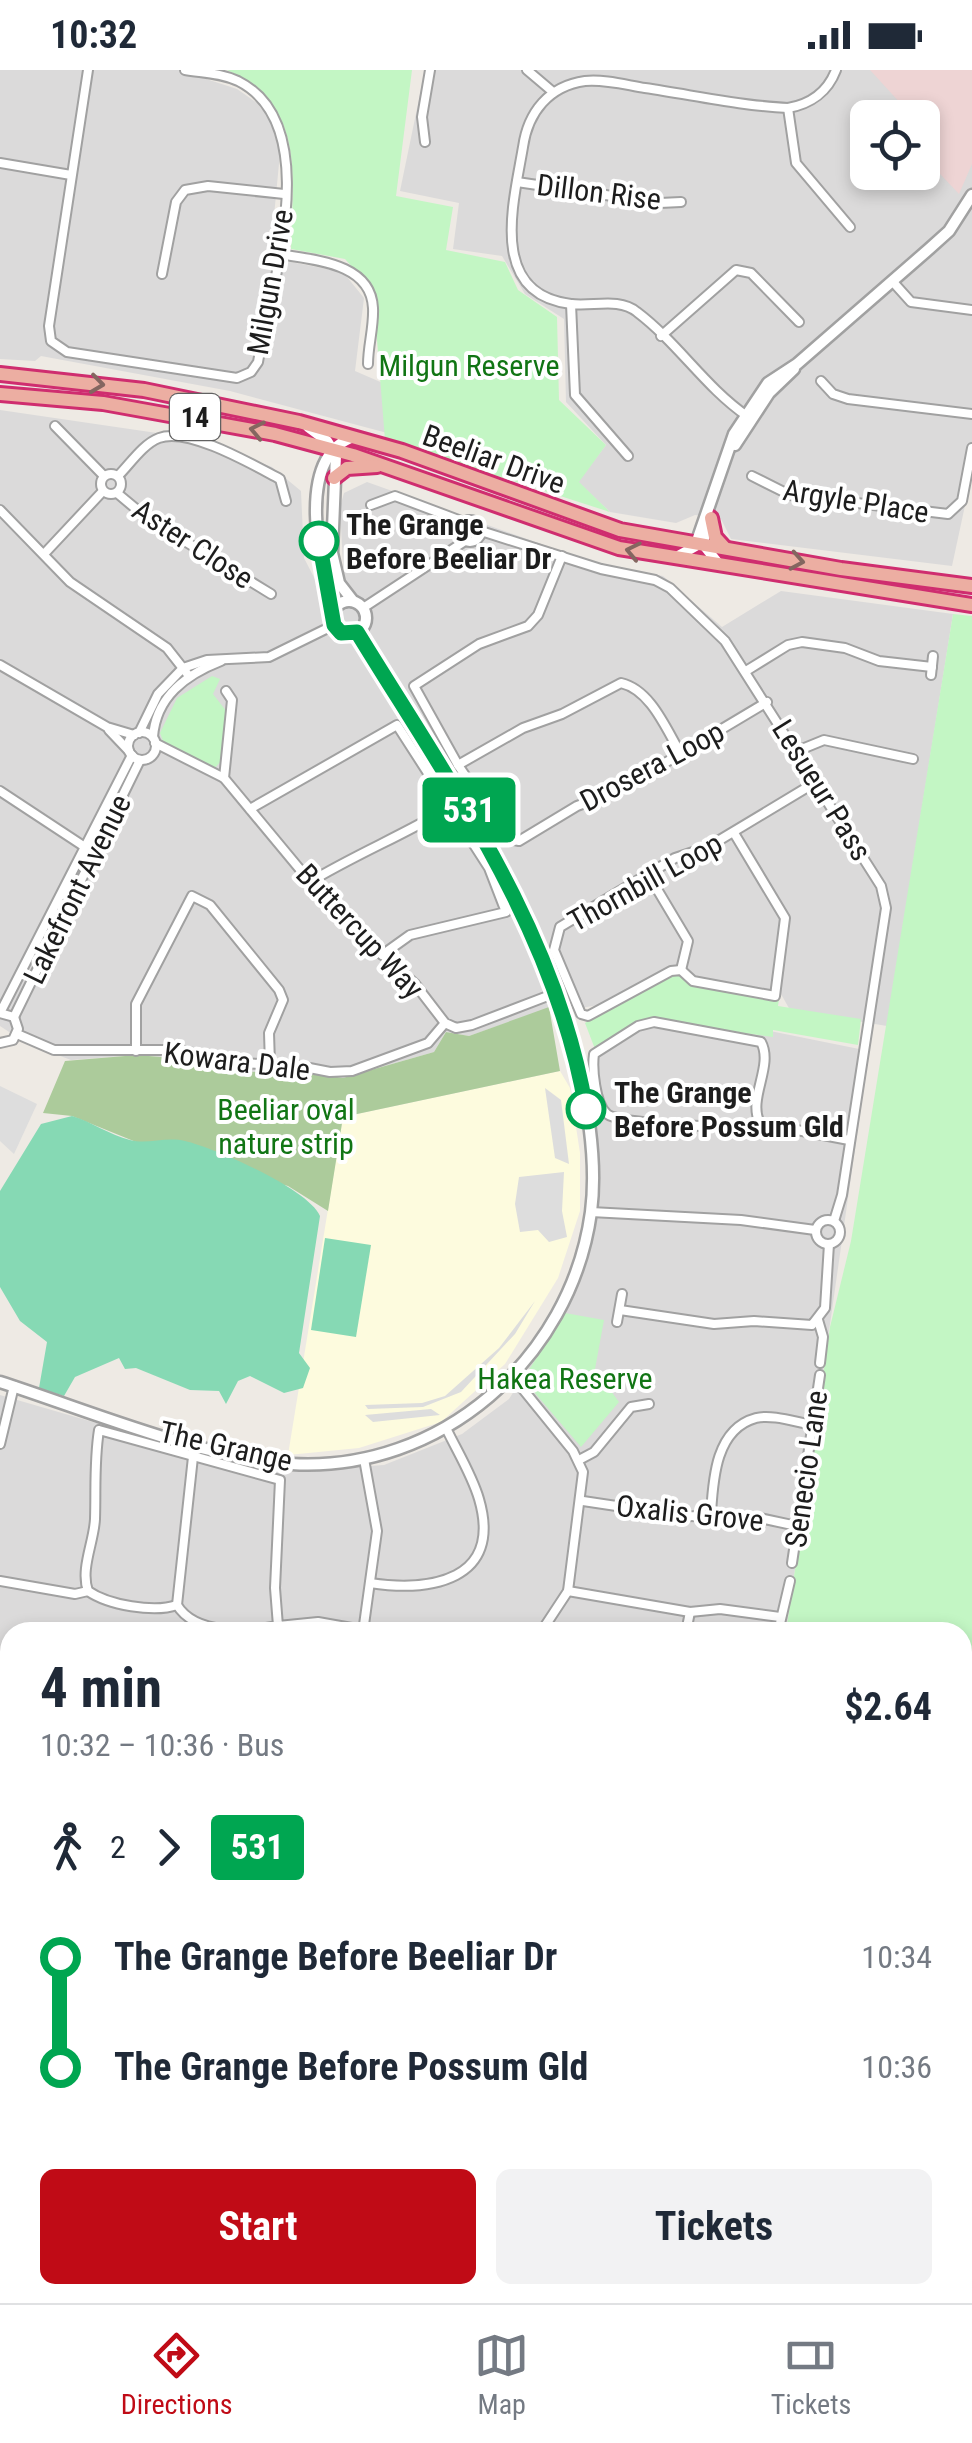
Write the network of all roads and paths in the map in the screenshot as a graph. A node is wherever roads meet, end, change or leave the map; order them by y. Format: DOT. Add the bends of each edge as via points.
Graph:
graph roads {
  1 [pos="88,70"];
  2 [pos="185,70"];
  3 [pos="430,70"];
  4 [pos="527,70"];
  5 [pos="836,70"];
  6 [pos="206,71"];
  7 [pos="553,92"];
  8 [pos="788,108"];
  9 [pos="424,142"];
  10 [pos="0,163"];
  11 [pos="71,175"];
  12 [pos="518,182"];
  13 [pos="284,194"];
  14 [pos="972,196"];
  15 [pos="680,202"];
  16 [pos="850,228"];
  17 [pos="279,254"];
  18 [pos="162,274"];
  19 [pos="892,282"];
  20 [pos="571,304"];
  21 [pos="972,310"];
  22 [pos="798,322"];
  23 [pos="661,336"];
  24 [pos="368,364"];
  25 [pos="0,374"];
  26 [pos="821,380"];
  27 [pos="0,394"];
  28 [pos="972,414"];
  29 [pos="748,416"];
  30 [pos="299,422"];
  31 [pos="55,426"];
  32 [pos="357,437"];
  33 [pos="972,448"];
  34 [pos="332,449"];
  35 [pos="628,456"];
  36 [pos="384,466"];
  37 [pos="104,476"];
  38 [pos="118,476"];
  39 [pos="752,476"];
  40 [pos="334,478"];
  41 [pos="104,491"];
  42 [pos="117,493"];
  43 [pos="715,494"];
  44 [pos="286,501"];
  45 [pos="371,505"];
  46 [pos="0,510"];
  47 [pos="710,518"];
  48 [pos="464,522"];
  49 [pos="481,531"];
  50 [pos="465,541"];
  51 [pos="701,544"];
  52 [pos="724,548"];
  53 [pos="44,554"];
  54 [pos="562,556"];
  55 [pos="667,558"];
  56 [pos="729,568"];
  57 [pos="972,586"];
  58 [pos="271,594"];
  59 [pos="358,605"];
  60 [pos="972,605"];
  61 [pos="333,619"];
  62 [pos="357,632"];
  63 [pos="933,656"];
  64 [pos="0,665"];
  65 [pos="746,671"];
  66 [pos="186,672"];
  67 [pos="226,692"];
  68 [pos="767,702"];
  69 [pos="390,713"];
  70 [pos="397,725"];
  71 [pos="106,727"];
  72 [pos="136,734"];
  73 [pos="154,740"];
  74 [pos="796,751"];
  75 [pos="681,754"];
  76 [pos="134,755"];
  77 [pos="153,755"];
  78 [pos="912,759"];
  79 [pos="191,764"];
  80 [pos="458,765"];
  81 [pos="224,778"];
  82 [pos="816,782"];
  83 [pos="1,795"];
  84 [pos="450,807"];
  85 [pos="250,809"];
  86 [pos="734,833"];
  87 [pos="91,851"];
  88 [pos="648,874"];
  89 [pos="310,882"];
  90 [pos="382,954"];
  91 [pos="681,970"];
  92 [pos="553,994"];
  93 [pos="0,1013"];
  94 [pos="14,1018"];
  95 [pos="446,1023"];
  96 [pos="17,1034"];
  97 [pos="0,1042"];
  98 [pos="136,1051"];
  99 [pos="270,1064"];
  100 [pos="760,1124"];
  101 [pos="849,1140"];
  102 [pos="591,1212"];
  103 [pos="834,1221"];
  104 [pos="815,1230"];
  105 [pos="829,1244"];
  106 [pos="622,1294"];
  107 [pos="620,1310"];
  108 [pos="818,1320"];
  109 [pos="618,1322"];
  110 [pos="820,1363"];
  111 [pos="820,1374"];
  112 [pos="513,1377"];
  113 [pos="0,1382"];
  114 [pos="14,1386"];
  115 [pos="649,1404"];
  116 [pos="812,1425"];
  117 [pos="446,1428"];
  118 [pos="0,1444"];
  119 [pos="193,1458"];
  120 [pos="364,1459"];
  121 [pos="579,1460"];
  122 [pos="583,1500"];
  123 [pos="711,1514"];
  124 [pos="797,1526"];
  125 [pos="792,1563"];
  126 [pos="0,1581"];
  127 [pos="790,1581"];
  128 [pos="370,1582"];
  129 [pos="88,1591"];
  130 [pos="568,1591"];
  131 [pos="177,1605"];
  132 [pos="690,1612"];
  133 [pos="780,1617"];
  134 [pos="204,1622"];
  135 [pos="278,1622"];
  136 [pos="364,1622"];
  137 [pos="548,1622"];
  138 [pos="688,1622"];
  139 [pos="779,1622"];
  1 -- 11 [label="street, Milgun Drive"];
  2 -- 6 [label="street, Milgun Drive"];
  3 -- 9 [label="street"];
  4 -- 7 [label="street"];
  5 -- 8 [label="street" via="812,100"];
  6 -- 13 [label="street, Milgun Drive" via="240,83 272,112 286,149"];
  7 -- 8 [label="street" via="599,81"];
  7 -- 12 [label="street" via="526,129"];
  8 -- 16 [label="street" via="796,163"];
  10 -- 11 [label="street"];
  11 -- 17 [label="street, Milgun Drive" via="50,326 60,350 244,376 258,362"];
  12 -- 15 [label="street, Dillon Rise"];
  12 -- 20 [label="street" via="510,230 517,265 542,294"];
  13 -- 17 [label="street, Milgun Drive"];
  13 -- 18 [label="street" via="186,190 176,202"];
  14 -- 19 [label="street" via="950,230"];
  17 -- 24 [label="street" via="339,264 367,291 373,308"];
  19 -- 21 [label="street" via="911,302"];
  19 -- 29 [label="street" via="768,382"];
  20 -- 23 [label="street" via="629,307"];
  20 -- 35 [label="street" via="575,395"];
  22 -- 23 [label="street" via="751,274 736,270"];
  23 -- 29 [label="street"];
  25 -- 30 [label="highway, Beeliar Drive / 14, one-way" via="144,390"];
  26 -- 28 [label="street" via="848,399"];
  34 -- 27 [label="highway, Beeliar Drive / 14, one-way" via="194,416"];
  29 -- 43 [label="street"];
  30 -- 32 [label="highway, Beeliar Drive / 14"];
  30 -- 34 [label="street"];
  31 -- 37 [label="street"];
  32 -- 34 [label="street"];
  32 -- 51 [label="highway, Beeliar Drive / 14" via="601,525"];
  33 -- 39 [label="street, Argyle Place" via="962,501 948,514 790,495"];
  34 -- 36 [label="highway, Beeliar Drive / 14"];
  34 -- 40 [label="street"];
  34 -- 61 [label="street" via="324,460 317,518"];
  36 -- 40 [label="highway" via="347,468"];
  55 -- 36 [label="highway, Beeliar Drive / 14, one-way" via="595,542"];
  37 -- 38 [label="street"];
  37 -- 41 [label="street"];
  38 -- 42 [label="street"];
  38 -- 44 [label="street" via="150,443 171,436 211,446 280,479"];
  40 -- 59 [label="street" via="332,553 339,583"];
  41 -- 42 [label="street"];
  41 -- 53 [label="street"];
  42 -- 58 [label="street, Aster Close"];
  43 -- 47 [label="street"];
  43 -- 51 [label="street"];
  45 -- 48 [label="street" via="394,496"];
  46 -- 53 [label="street"];
  47 -- 51 [label="street"];
  47 -- 52 [label="highway"];
  48 -- 49 [label="street" via="475,521"];
  48 -- 50 [label="street" via="459,532"];
  49 -- 50 [label="street"];
  49 -- 54 [label="street, Lesueur Pass"];
  50 -- 59 [label="street"];
  51 -- 52 [label="highway, Beeliar Drive / 14"];
  51 -- 55 [label="street"];
  51 -- 56 [label="street"];
  52 -- 57 [label="highway, Beeliar Drive / 14, one-way"];
  53 -- 66 [label="street" via="92,599 167,648"];
  54 -- 65 [label="street, Lesueur Pass" via="666,584 718,632"];
  54 -- 80 [label="street, Drosera Loop" via="528,626 478,644 414,686"];
  55 -- 56 [label="highway, Beeliar Drive / 14"];
  56 -- 60 [label="highway, Beeliar Drive / 14"];
  59 -- 61 [label="street" via="343,602"];
  59 -- 62 [label="street" via="366,619"];
  61 -- 62 [label="street" via="341,633"];
  61 -- 66 [label="street" via="269,657"];
  62 -- 92 [label="street, The Grange" via="483,831 514,889"];
  63 -- 65 [label="street" via="931,671 802,642"];
  64 -- 71 [label="street"];
  65 -- 68 [label="street, Lesueur Pass"];
  66 -- 72 [label="street" via="158,694"];
  66 -- 73 [label="street" via="161,706"];
  67 -- 81 [label="street" via="232,700"];
  68 -- 74 [label="street, Lesueur Pass"];
  68 -- 75 [label="street, Drosera Loop"];
  69 -- 70 [label="street"];
  70 -- 84 [label="street"];
  70 -- 85 [label="street"];
  71 -- 72 [label="street"];
  71 -- 76 [label="street"];
  72 -- 73 [label="street, Buttercup Way"];
  72 -- 76 [label="street, Lakefront Avenue"];
  73 -- 77 [label="street"];
  73 -- 79 [label="street, Buttercup Way"];
  74 -- 78 [label="street" via="824,740"];
  74 -- 82 [label="street, Lesueur Pass"];
  75 -- 80 [label="street" via="637,690 616,684"];
  75 -- 80 [label="street, Drosera Loop" via="516,842"];
  76 -- 77 [label="street"];
  76 -- 87 [label="street, Lakefront Avenue"];
  77 -- 79 [label="street, Buttercup Way"];
  79 -- 81 [label="street, Buttercup Way"];
  81 -- 85 [label="street, Buttercup Way"];
  82 -- 86 [label="street, Thornbill Loop"];
  82 -- 101 [label="street, Lesueur Pass" via="881,886 886,908"];
  83 -- 87 [label="street"];
  84 -- 89 [label="street"];
  84 -- 90 [label="street" via="489,868 506,912 410,935"];
  85 -- 89 [label="street, Buttercup Way"];
  86 -- 88 [label="street, Thornbill Loop"];
  86 -- 91 [label="street, Thornbill Loop" via="785,918 775,996 692,981"];
  87 -- 93 [label="street, Lakefront Avenue"];
  87 -- 94 [label="street, Lakefront Avenue"];
  88 -- 91 [label="street" via="688,941"];
  88 -- 91 [label="street, Thornbill Loop" via="563,924 554,950 584,1016 658,974"];
  89 -- 90 [label="street, Buttercup Way"];
  90 -- 95 [label="street, Buttercup Way"];
  92 -- 95 [label="street, Buttercup Way" via="472,1025"];
  92 -- 102 [label="street, The Grange" via="579,1069"];
  93 -- 94 [label="street"];
  94 -- 96 [label="street"];
  95 -- 99 [label="street, Kowara Dale" via="428,1043 352,1070"];
  96 -- 97 [label="street"];
  96 -- 98 [label="street, Kowara Dale" via="54,1050"];
  98 -- 99 [label="street, Kowara Dale" via="181,1050 235,1064"];
  98 -- 99 [label="street" via="136,1004 192,896 210,906 279,990 283,1000 269,1034"];
  100 -- 100 [label="street" via="762,1042 654,1022 594,1054 601,1106 612,1117 735,1130"];
  100 -- 101 [label="street"];
  101 -- 103 [label="street, Lesueur Pass"];
  102 -- 104 [label="street"];
  102 -- 112 [label="street, The Grange" via="565,1300"];
  103 -- 104 [label="street" via="822,1220"];
  103 -- 105 [label="street, Lesueur Pass" via="840,1231"];
  104 -- 105 [label="street"];
  105 -- 108 [label="street, Senecio Lane" via="825,1308"];
  106 -- 107 [label="street"];
  107 -- 108 [label="street" via="714,1324 796,1327"];
  107 -- 109 [label="street"];
  108 -- 110 [label="street, Senecio Lane"];
  111 -- 116 [label="street, Senecio Lane"];
  112 -- 117 [label="street, The Grange"];
  112 -- 121 [label="street"];
  113 -- 114 [label="street, The Grange"];
  114 -- 118 [label="street"];
  114 -- 120 [label="street, The Grange" via="258,1460"];
  115 -- 121 [label="street" via="631,1407 594,1452"];
  116 -- 123 [label="street" via="766,1417 744,1424 716,1460"];
  116 -- 124 [label="street, Senecio Lane"];
  117 -- 120 [label="street, The Grange"];
  117 -- 128 [label="street" via="478,1497 482,1525 475,1558 464,1571 427,1586"];
  119 -- 129 [label="street" via="94,1429"];
  119 -- 131 [label="street"];
  119 -- 135 [label="street" via="281,1481"];
  120 -- 128 [label="street" via="377,1523"];
  121 -- 122 [label="street"];
  122 -- 123 [label="street, Oxalis Grove"];
  122 -- 130 [label="street"];
  123 -- 124 [label="street, Oxalis Grove"];
  124 -- 125 [label="street, Senecio Lane"];
  126 -- 129 [label="street"];
  127 -- 133 [label="street, Senecio Lane"];
  128 -- 136 [label="street"];
  129 -- 131 [label="street" via="158,1608"];
  130 -- 132 [label="street"];
  130 -- 137 [label="street"];
  131 -- 134 [label="street"];
  132 -- 133 [label="street"];
  132 -- 138 [label="street"];
  133 -- 139 [label="street, Senecio Lane"];
}
